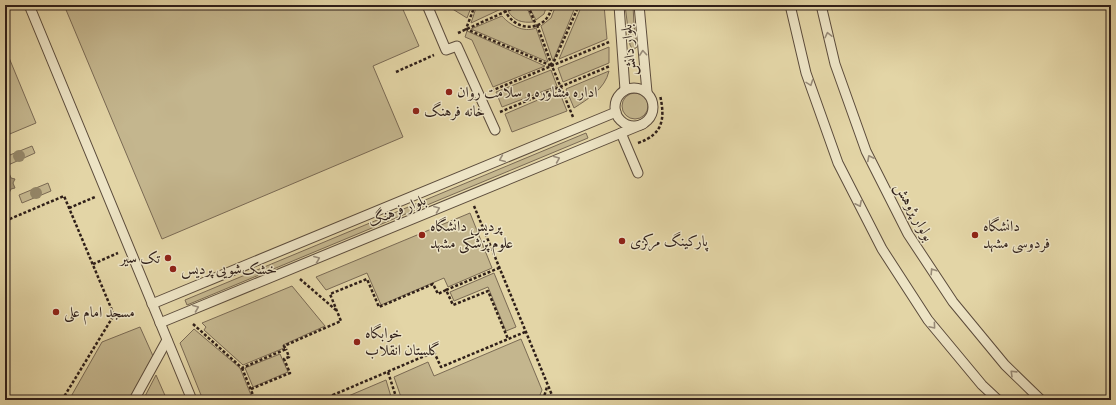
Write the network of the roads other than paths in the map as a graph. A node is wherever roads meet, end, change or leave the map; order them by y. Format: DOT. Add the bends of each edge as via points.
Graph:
graph roads {
  1 [pos="29,5"];
  2 [pos="427,5"];
  3 [pos="620,5"];
  4 [pos="639,5"];
  5 [pos="790,5"];
  6 [pos="821,5"];
  7 [pos="625,90"];
  8 [pos="647,92"];
  9 [pos="616,112"];
  10 [pos="643,124"];
  11 [pos="495,130"];
  12 [pos="621,132"];
  13 [pos="638,173"];
  14 [pos="152,304"];
  15 [pos="160,323"];
  16 [pos="167,340"];
  17 [pos="134,400"];
  18 [pos="192,400"];
  19 [pos="998,400"];
  20 [pos="1041,400"];
  1 -- 14 [label="lane"];
  2 -- 11 [label="lane" via="446,50 457,46"];
  3 -- 7 [label="lane, بلوار دانش"];
  8 -- 4 [label="lane, بلوار دانش, one-way"];
  5 -- 19 [label="lane, one-way" via="806,73 838,163 882,249 928,320 982,385"];
  20 -- 6 [label="lane, بولوار پژوهش, one-way" via="1005,365 953,302 908,234 866,151 835,64"];
  7 -- 8 [label="lane" via="640,88"];
  7 -- 9 [label="lane" via="619,94 616,101"];
  8 -- 10 [label="lane" via="654,105 649,119"];
  9 -- 10 [label="lane" via="622,122 628,125"];
  9 -- 14 [label="lane, بلوار فرهنگ, one-way"];
  10 -- 12 [label="lane, بلوار فرهنگ"];
  12 -- 13 [label="lane"];
  15 -- 12 [label="lane, بلوار فرهنگ, one-way"];
  14 -- 15 [label="lane"];
  15 -- 16 [label="lane"];
  16 -- 17 [label="lane"];
  16 -- 18 [label="lane"];
}
